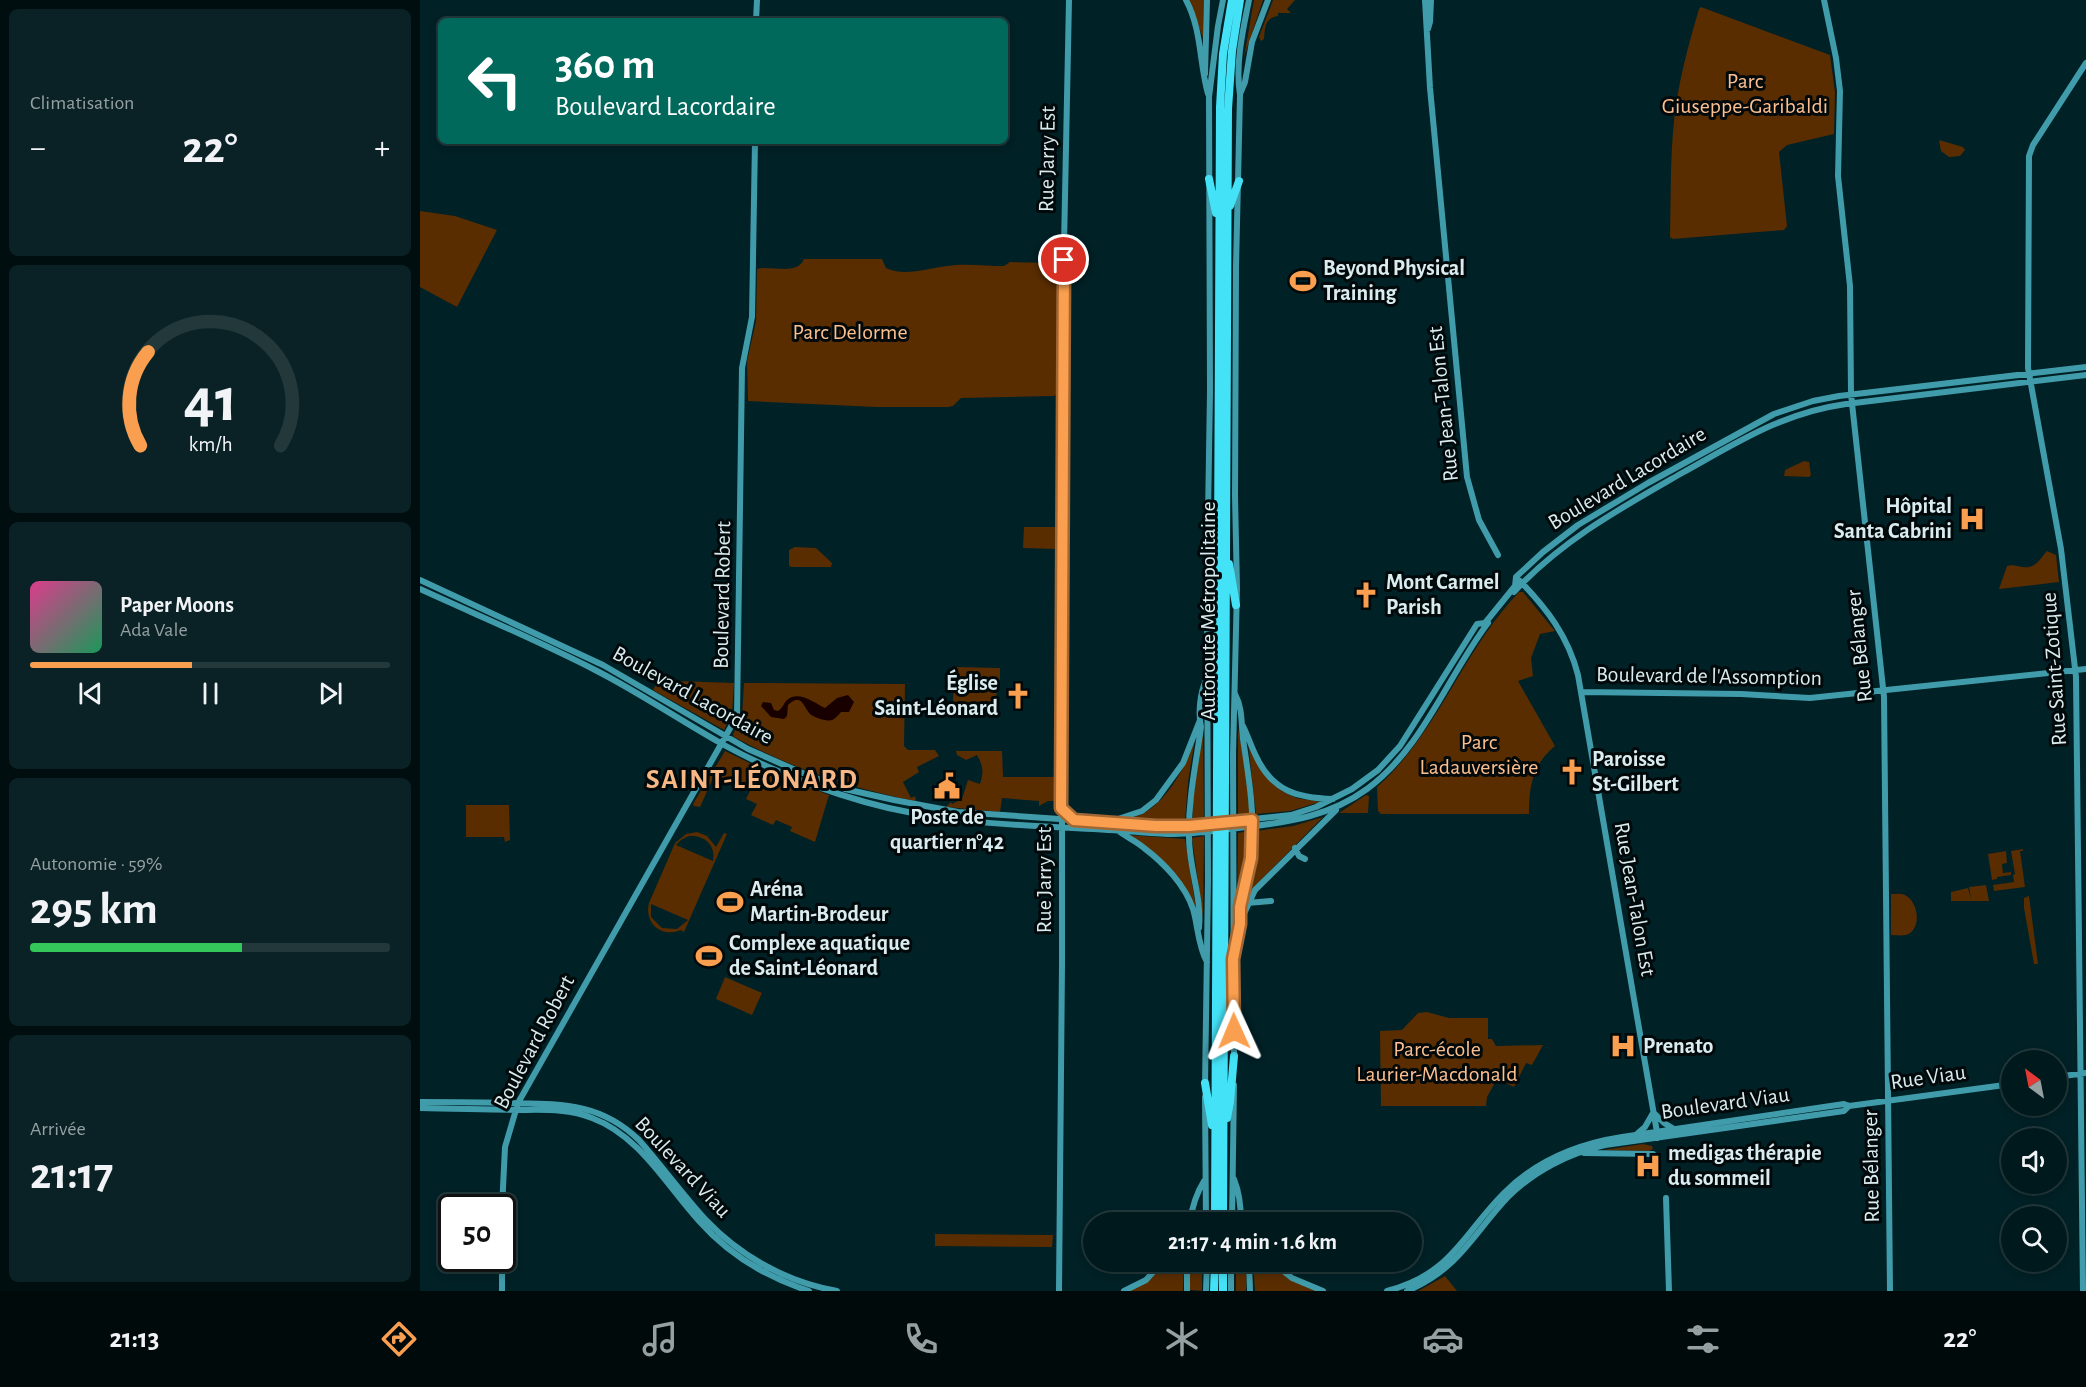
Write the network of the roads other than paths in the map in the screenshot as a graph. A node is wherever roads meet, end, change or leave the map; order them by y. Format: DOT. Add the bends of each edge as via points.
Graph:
graph roads {
  1 [pos="757,0"];
  2 [pos="1069,0"];
  3 [pos="1186,0"];
  4 [pos="1207,0"];
  5 [pos="1223,0"];
  6 [pos="1232,0"];
  7 [pos="1240,0"];
  8 [pos="1249,0"];
  9 [pos="1268,0"];
  10 [pos="1425,0"];
  11 [pos="1431,0"];
  12 [pos="1824,0"];
  13 [pos="756,18"];
  14 [pos="1428,29"];
  15 [pos="2086,63"];
  16 [pos="1204,82"];
  17 [pos="1240,95"];
  18 [pos="1209,97"];
  19 [pos="754,144"];
  20 [pos="1209,179"];
  21 [pos="1239,181"];
  22 [pos="1227,216"];
  23 [pos="1219,229"];
  24 [pos="2086,367"];
  25 [pos="2028,374"];
  26 [pos="2086,375"];
  27 [pos="2029,382"];
  28 [pos="1851,394"];
  29 [pos="1851,403"];
  30 [pos="1222,551"];
  31 [pos="1498,555"];
  32 [pos="1516,577"];
  33 [pos="420,580"];
  34 [pos="1522,583"];
  35 [pos="420,589"];
  36 [pos="1207,589"];
  37 [pos="1236,605"];
  38 [pos="2086,669"];
  39 [pos="2075,670"];
  40 [pos="1208,677"];
  41 [pos="1882,690"];
  42 [pos="1581,692"];
  43 [pos="1235,694"];
  44 [pos="1200,720"];
  45 [pos="1243,725"];
  46 [pos="724,741"];
  47 [pos="1336,799"];
  48 [pos="1343,804"];
  49 [pos="1061,808"];
  50 [pos="1061,820"];
  51 [pos="1074,820"];
  52 [pos="1109,822"];
  53 [pos="1252,823"];
  54 [pos="1062,828"];
  55 [pos="1117,830"];
  56 [pos="1189,830"];
  57 [pos="1295,848"];
  58 [pos="1305,859"];
  59 [pos="1255,890"];
  60 [pos="1247,903"];
  61 [pos="1240,924"];
  62 [pos="1199,928"];
  63 [pos="1233,959"];
  64 [pos="1207,962"];
  65 [pos="1234,1056"];
  66 [pos="2084,1073"];
  67 [pos="2067,1075"];
  68 [pos="1205,1083"];
  69 [pos="2001,1086"];
  70 [pos="1888,1101"];
  71 [pos="420,1102"];
  72 [pos="517,1106"];
  73 [pos="1849,1106"];
  74 [pos="420,1108"];
  75 [pos="1653,1113"];
  76 [pos="1674,1129"];
  77 [pos="1223,1134"];
  78 [pos="1635,1135"];
  79 [pos="1657,1135"];
  80 [pos="1215,1144"];
  81 [pos="1602,1146"];
  82 [pos="1580,1152"];
  83 [pos="1601,1154"];
  84 [pos="1653,1154"];
  85 [pos="1234,1177"];
  86 [pos="1204,1181"];
  87 [pos="503,1194"];
  88 [pos="1666,1198"];
  89 [pos="1191,1212"];
  90 [pos="1206,1212"];
  91 [pos="1215,1212"];
  92 [pos="1223,1212"];
  93 [pos="1232,1212"];
  94 [pos="1242,1212"];
  95 [pos="502,1272"];
  96 [pos="1153,1272"];
  97 [pos="1187,1272"];
  98 [pos="1207,1272"];
  99 [pos="1215,1272"];
  100 [pos="1223,1272"];
  101 [pos="1231,1272"];
  102 [pos="1249,1272"];
  103 [pos="1284,1272"];
  104 [pos="502,1291"];
  105 [pos="809,1291"];
  106 [pos="837,1291"];
  107 [pos="1059,1291"];
  108 [pos="1124,1291"];
  109 [pos="1187,1291"];
  110 [pos="1206,1291"];
  111 [pos="1214,1291"];
  112 [pos="1223,1291"];
  113 [pos="1231,1291"];
  114 [pos="1250,1291"];
  115 [pos="1323,1291"];
  116 [pos="1387,1291"];
  117 [pos="1407,1291"];
  118 [pos="1669,1291"];
  119 [pos="1890,1291"];
  120 [pos="2084,1291"];
  1 -- 13 [label="main road"];
  2 -- 49 [label="main road, Rue Jarry Est" via="1062,324"];
  3 -- 16 [label="main road" via="1198,30"];
  4 -- 16 [label="main road"];
  5 -- 18 [label="main road"];
  6 -- 23 [label="highway, Autoroute Métropolitaine" via="1221,80"];
  7 -- 22 [label="highway, Autoroute Métropolitaine" via="1229,78"];
  8 -- 17 [label="main road" via="1239,61"];
  9 -- 17 [label="main road" via="1252,42"];
  10 -- 14 [label="main road, Rue Jean-Talon Est"];
  11 -- 14 [label="main road, Rue Jean-Talon Est"];
  12 -- 28 [label="main road, Rue Bélanger" via="1840,91 1838,168 1850,286"];
  14 -- 31 [label="main road, Rue Jean-Talon Est" via="1429,81 1466,473 1479,520"];
  15 -- 25 [label="main road, Rue Saint-Zotique" via="2044,126 2030,156"];
  16 -- 18 [label="main road"];
  17 -- 21 [label="main road"];
  18 -- 20 [label="main road"];
  19 -- 46 [label="main road, Boulevard Robert" via="752,317 742,368 738,709"];
  20 -- 23 [label="highway"];
  20 -- 36 [label="main road"];
  21 -- 22 [label="highway"];
  21 -- 37 [label="main road"];
  22 -- 30 [label="highway, Autoroute Métropolitaine"];
  23 -- 30 [label="highway, Autoroute Métropolitaine"];
  24 -- 25 [label="main road, Boulevard Lacordaire"];
  25 -- 27 [label="main road, Rue Saint-Zotique"];
  25 -- 28 [label="main road, Boulevard Lacordaire"];
  26 -- 27 [label="main road, Boulevard Lacordaire"];
  27 -- 29 [label="main road, Boulevard Lacordaire"];
  27 -- 39 [label="main road, Rue Saint-Zotique" via="2061,549"];
  28 -- 29 [label="main road, Rue Bélanger"];
  28 -- 32 [label="main road, Boulevard Lacordaire" via="1796,406 1745,428 1589,518"];
  29 -- 34 [label="main road, Boulevard Lacordaire" via="1800,413 1749,436 1592,525"];
  29 -- 41 [label="main road, Rue Bélanger"];
  30 -- 36 [label="highway"];
  30 -- 37 [label="highway"];
  30 -- 77 [label="highway, Autoroute Métropolitaine"];
  30 -- 80 [label="highway, Autoroute Métropolitaine"];
  32 -- 34 [label="main road, Rue Jean-Talon Est"];
  32 -- 47 [label="main road, Boulevard Lacordaire" via="1515,586 1485,623 1477,624 1470,634 1395,752 1368,778"];
  33 -- 46 [label="main road, Boulevard Lacordaire" via="603,665"];
  34 -- 42 [label="main road, Rue Jean-Talon Est" via="1562,633"];
  34 -- 48 [label="main road, Boulevard Lacordaire" via="1477,637 1403,756 1375,783"];
  35 -- 46 [label="main road, Boulevard Lacordaire" via="599,672"];
  36 -- 40 [label="main road"];
  37 -- 43 [label="main road"];
  38 -- 39 [label="main road, Boulevard de l'Assomption"];
  39 -- 41 [label="main road, Boulevard de l'Assomption"];
  39 -- 66 [label="main road, Rue Saint-Zotique"];
  40 -- 44 [label="main road" via="1202,688"];
  40 -- 64 [label="main road"];
  41 -- 42 [label="main road, Boulevard de l'Assomption" via="1810,698"];
  41 -- 70 [label="main road, Rue Bélanger"];
  42 -- 75 [label="main road, Rue Jean-Talon Est"];
  43 -- 45 [label="main road"];
  43 -- 63 [label="main road"];
  44 -- 52 [label="main road" via="1184,763 1156,800 1142,811"];
  44 -- 56 [label="main road"];
  45 -- 47 [label="main road" via="1261,766 1278,786 1301,797"];
  45 -- 53 [label="main road"];
  46 -- 50 [label="main road, Boulevard Lacordaire" via="845,789 958,812"];
  46 -- 54 [label="main road, Boulevard Lacordaire" via="793,778 884,807 959,820"];
  46 -- 72 [label="main road, Boulevard Robert"];
  47 -- 53 [label="main road, Boulevard Lacordaire"];
  48 -- 53 [label="main road, Boulevard Lacordaire" via="1302,820"];
  48 -- 57 [label="main road"];
  49 -- 50 [label="main road, Rue Jarry Est"];
  49 -- 51 [label="main road"];
  50 -- 51 [label="main road, Boulevard Lacordaire"];
  50 -- 54 [label="main road, Rue Jarry Est"];
  51 -- 52 [label="main road, Boulevard Lacordaire"];
  52 -- 56 [label="main road, Boulevard Lacordaire"];
  53 -- 56 [label="main road, Boulevard Lacordaire"];
  53 -- 61 [label="main road" via="1251,858"];
  54 -- 55 [label="main road, Boulevard Lacordaire"];
  54 -- 107 [label="main road, Rue Jarry Est"];
  55 -- 56 [label="main road, Boulevard Lacordaire"];
  55 -- 62 [label="main road" via="1144,848 1180,883"];
  56 -- 62 [label="main road"];
  57 -- 58 [label="main road"];
  57 -- 59 [label="main road"];
  59 -- 60 [label="main road"];
  59 -- 60 [label="main road" via="1258,897 1271,901"];
  60 -- 61 [label="main road"];
  61 -- 63 [label="main road"];
  62 -- 64 [label="main road" via="1201,951"];
  63 -- 65 [label="main road"];
  64 -- 68 [label="main road"];
  65 -- 77 [label="highway"];
  65 -- 85 [label="main road"];
  66 -- 67 [label="main road"];
  66 -- 120 [label="main road, Rue Saint-Zotique"];
  68 -- 80 [label="highway"];
  68 -- 86 [label="main road"];
  69 -- 70 [label="main road, Rue Viau"];
  70 -- 73 [label="main road, Rue Viau"];
  70 -- 119 [label="main road, Rue Bélanger"];
  71 -- 72 [label="main road, Boulevard Viau"];
  72 -- 74 [label="main road, Boulevard Viau"];
  72 -- 87 [label="main road, Boulevard Robert" via="504,1155"];
  72 -- 105 [label="main road, Boulevard Viau" via="576,1113 611,1127 635,1145 697,1220 723,1245 769,1275"];
  72 -- 106 [label="main road, Boulevard Viau" via="571,1105 618,1123 639,1140 700,1214 732,1244 785,1275"];
  73 -- 76 [label="main road, Boulevard Viau"];
  73 -- 79 [label="main road, Boulevard Viau" via="1844,1111"];
  75 -- 76 [label="main road"];
  75 -- 78 [label="main road"];
  75 -- 79 [label="main road, Rue Jean-Talon Est"];
  76 -- 79 [label="main road, Boulevard Viau"];
  77 -- 92 [label="highway, Autoroute Métropolitaine"];
  78 -- 79 [label="main road, Boulevard Viau"];
  78 -- 116 [label="main road, Boulevard Viau" via="1585,1144 1535,1168 1499,1198 1446,1260 1419,1279"];
  79 -- 81 [label="main road, Boulevard Viau"];
  80 -- 91 [label="highway, Autoroute Métropolitaine"];
  81 -- 82 [label="main road, Boulevard Viau"];
  81 -- 83 [label="main road"];
  82 -- 83 [label="main road, Boulevard Viau"];
  82 -- 117 [label="main road, Boulevard Viau" via="1522,1185 1454,1261"];
  83 -- 84 [label="main road, Boulevard Viau"];
  85 -- 93 [label="main road"];
  85 -- 94 [label="main road"];
  86 -- 89 [label="main road"];
  86 -- 90 [label="main road"];
  88 -- 118 [label="main road"];
  95 -- 104 [label="main road"];
  96 -- 108 [label="main road"];
  97 -- 109 [label="main road"];
  98 -- 110 [label="main road"];
  99 -- 111 [label="highway"];
  100 -- 112 [label="highway"];
  101 -- 113 [label="main road"];
  102 -- 114 [label="main road"];
  103 -- 115 [label="main road"];
}
